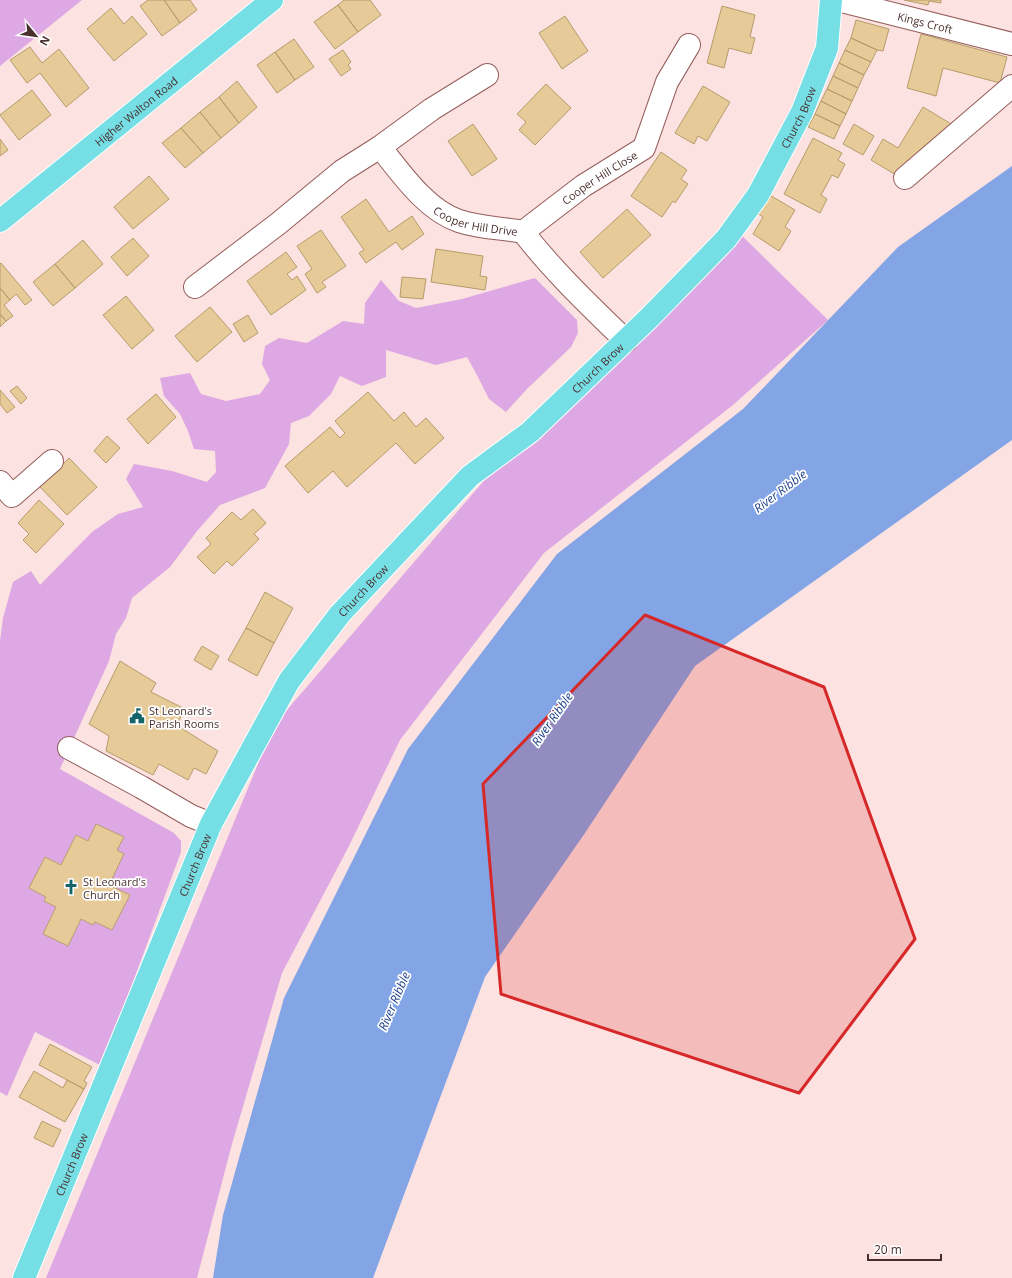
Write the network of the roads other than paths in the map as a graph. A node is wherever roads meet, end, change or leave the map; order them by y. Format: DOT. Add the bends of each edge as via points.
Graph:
graph roads {
  1 [pos="272,0"];
  2 [pos="831,0"];
  3 [pos="838,0"];
  4 [pos="1012,44"];
  5 [pos="689,45"];
  6 [pos="487,75"];
  7 [pos="1012,86"];
  8 [pos="380,147"];
  9 [pos="904,178"];
  10 [pos="0,221"];
  11 [pos="523,232"];
  12 [pos="195,287"];
  13 [pos="626,341"];
  14 [pos="52,461"];
  15 [pos="0,482"];
  16 [pos="69,748"];
  17 [pos="211,824"];
  18 [pos="24,1278"];
  1 -- 10 [label="main road, Higher Walton Road"];
  2 -- 13 [label="main road, Church Brow" via="827,48 802,112 758,195 726,240"];
  3 -- 4 [label="street, Kings Croft"];
  5 -- 11 [label="street, Cooper Hill Close" via="667,82 644,148 583,186"];
  6 -- 8 [label="street" via="432,109"];
  7 -- 9 [label="street"];
  8 -- 11 [label="street, Cooper Hill Drive" via="434,208 459,221"];
  8 -- 12 [label="street" via="342,171"];
  11 -- 13 [label="street, Cooper Hill Drive" via="564,280"];
  13 -- 17 [label="main road, Church Brow" via="530,432 470,476 340,614 289,681"];
  14 -- 15 [label="street" via="12,496"];
  16 -- 17 [label="street" via="191,816"];
  17 -- 18 [label="main road, Church Brow"];
}
